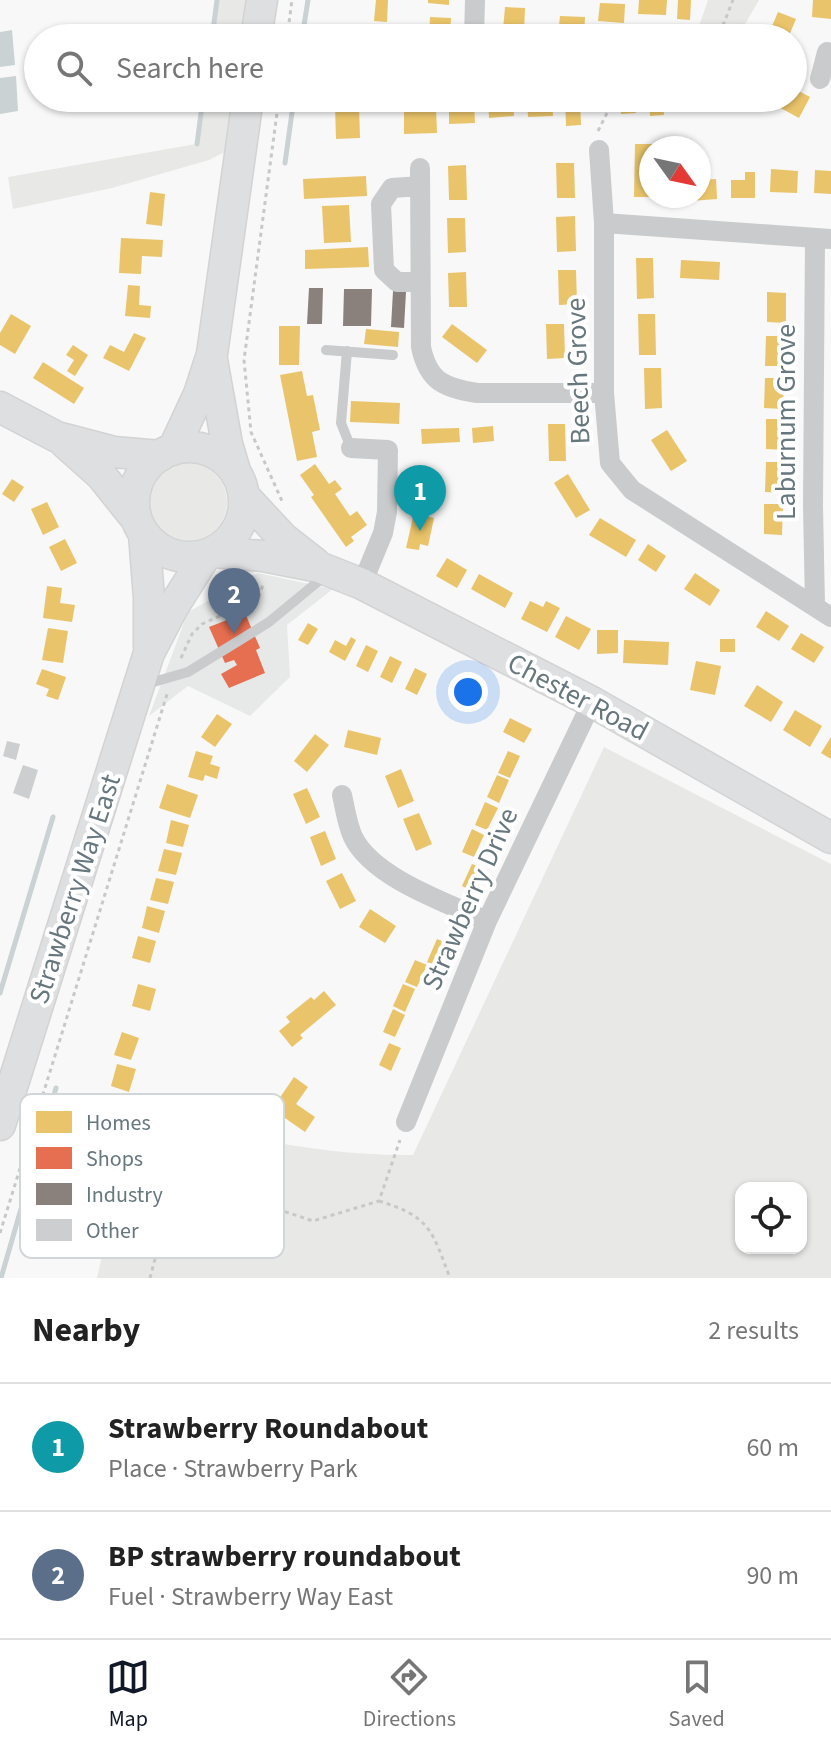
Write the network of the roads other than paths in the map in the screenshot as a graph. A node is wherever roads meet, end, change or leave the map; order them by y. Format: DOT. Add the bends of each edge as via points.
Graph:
graph roads {
  1 [pos="262,0"];
  2 [pos="475,0"];
  3 [pos="258,24"];
  4 [pos="474,24"];
  5 [pos="824,50"];
  6 [pos="820,79"];
  7 [pos="246,112"];
  8 [pos="599,150"];
  9 [pos="604,223"];
  10 [pos="823,238"];
  11 [pos="420,282"];
  12 [pos="326,350"];
  13 [pos="347,351"];
  14 [pos="212,354"];
  15 [pos="393,355"];
  16 [pos="604,393"];
  17 [pos="0,407"];
  18 [pos="57,437"];
  19 [pos="351,448"];
  20 [pos="167,453"];
  21 [pos="240,485"];
  22 [pos="140,527"];
  23 [pos="210,553"];
  24 [pos="325,569"];
  25 [pos="362,584"];
  26 [pos="823,612"];
  27 [pos="149,653"];
  28 [pos="138,686"];
  29 [pos="592,702"];
  30 [pos="342,795"];
  31 [pos="831,838"];
  32 [pos="487,921"];
  33 [pos="406,1122"];
  34 [pos="0,1125"];
  1 -- 3 [label="main road"];
  2 -- 4 [label="street"];
  5 -- 6 [label="street"];
  7 -- 14 [label="main road"];
  8 -- 9 [label="street, Beech Grove"];
  9 -- 10 [label="street"];
  9 -- 16 [label="street, Beech Grove"];
  10 -- 26 [label="street, Laburnum Grove" via="813,506"];
  11 -- 11 [label="street" via="420,177 392,188 381,204 384,270 397,282"];
  11 -- 16 [label="street" via="424,364 443,384 477,393"];
  12 -- 13 [label="lane"];
  13 -- 15 [label="lane"];
  13 -- 19 [label="lane" via="341,423"];
  14 -- 20 [label="main road" via="199,394"];
  14 -- 21 [label="main road" via="227,444"];
  16 -- 26 [label="street, Beech Grove" via="610,463 632,490"];
  17 -- 18 [label="main road"];
  18 -- 20 [label="main road" via="114,452"];
  18 -- 22 [label="main road" via="101,475"];
  19 -- 25 [label="street" via="388,450 383,533"];
  20 -- 21 [label="main road" via="191,447 209,451 225,460"];
  20 -- 22 [label="main road" via="146,468 137,484 134,502"];
  21 -- 23 [label="main road" via="244,513 238,529"];
  21 -- 24 [label="main road, Chester Road" via="283,538"];
  22 -- 23 [label="main road" via="156,547 172,555"];
  22 -- 27 [label="main road, Strawberry Way East"];
  23 -- 24 [label="main road, Chester Road" via="263,556"];
  23 -- 27 [label="main road, Strawberry Way East"];
  24 -- 25 [label="main road, Chester Road"];
  24 -- 28 [label="lane" via="269,622 188,672"];
  25 -- 29 [label="main road, Chester Road"];
  27 -- 28 [label="main road, Strawberry Way East"];
  28 -- 34 [label="main road, Strawberry Way East"];
  29 -- 31 [label="main road, Chester Road"];
  29 -- 32 [label="street, Strawberry Drive"];
  30 -- 32 [label="street" via="353,836 365,853 410,885"];
  32 -- 33 [label="street, Strawberry Drive"];
}
